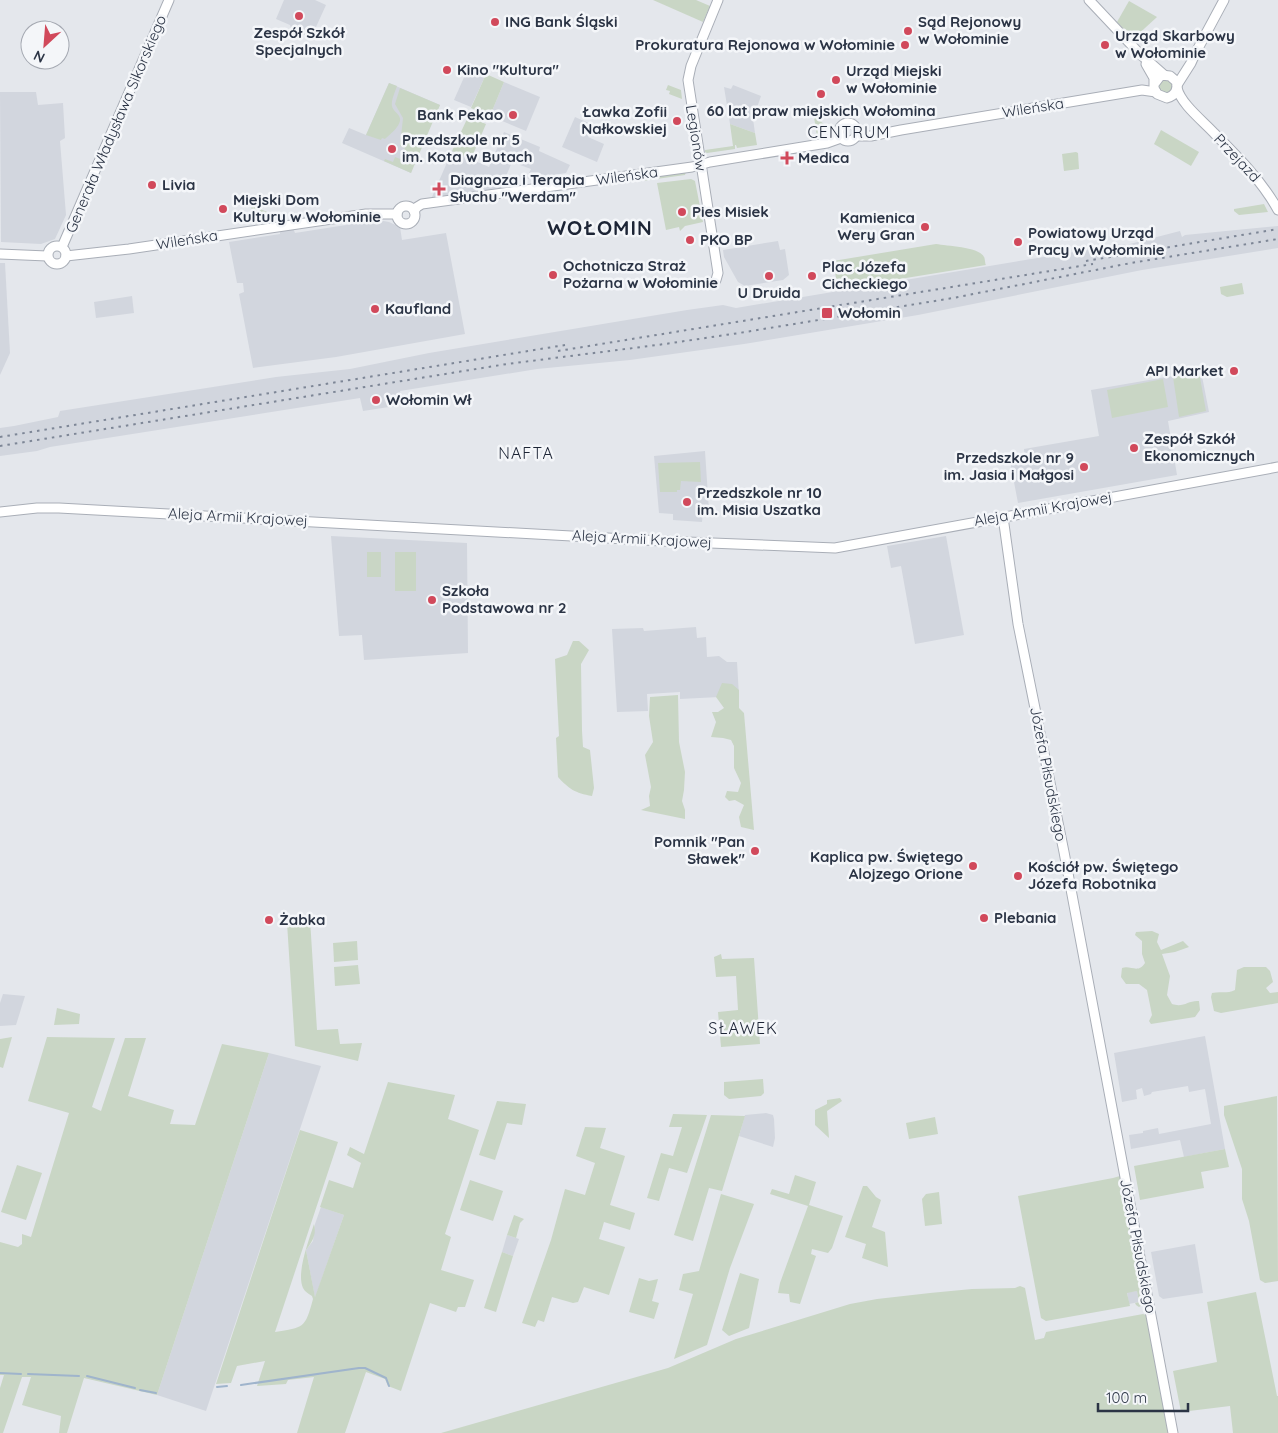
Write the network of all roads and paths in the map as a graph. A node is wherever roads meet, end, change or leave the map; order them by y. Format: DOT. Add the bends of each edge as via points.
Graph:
graph roads {
  1 [pos="169,0"];
  2 [pos="718,0"];
  3 [pos="1089,0"];
  4 [pos="1224,0"];
  5 [pos="1139,53"];
  6 [pos="1195,54"];
  7 [pos="1167,75"];
  8 [pos="1155,82"];
  9 [pos="1177,87"];
  10 [pos="1156,92"];
  11 [pos="1170,97"];
  12 [pos="1196,116"];
  13 [pos="857,133"];
  14 [pos="841,138"];
  15 [pos="700,165"];
  16 [pos="1276,206"];
  17 [pos="414,211"];
  18 [pos="397,214"];
  19 [pos="68,233"];
  20 [pos="64,252"];
  21 [pos="0,254"];
  22 [pos="80,255"];
  23 [pos="47,256"];
  24 [pos="716,280"];
  25 [pos="1278,467"];
  26 [pos="0,512"];
  27 [pos="1003,517"];
  28 [pos="1173,1433"];
  1 -- 19 [label="street, Generała Władysława Sikorskiego"];
  2 -- 15 [label="street, Legionów" via="688,80"];
  3 -- 5 [label="street"];
  4 -- 6 [label="street"];
  5 -- 7 [label="street"];
  5 -- 8 [label="street"];
  6 -- 7 [label="street" via="1181,69"];
  6 -- 9 [label="street"];
  7 -- 8 [label="street"];
  7 -- 9 [label="street" via="1175,80"];
  8 -- 10 [label="street"];
  9 -- 11 [label="street"];
  9 -- 12 [label="street, Przejazd" via="1179,95"];
  10 -- 11 [label="street" via="1162,97"];
  10 -- 13 [label="street, Wileńska" via="1142,90 880,134"];
  11 -- 12 [label="street, Przejazd"];
  12 -- 16 [label="street, Przejazd" via="1254,175"];
  13 -- 14 [label="street" via="850,141"];
  13 -- 14 [label="street" via="852,123 844,124 839,129"];
  14 -- 15 [label="street, Wileńska"];
  15 -- 17 [label="street, Wileńska" via="422,204"];
  15 -- 24 [label="street, Legionów" via="718,269"];
  17 -- 18 [label="street" via="404,206"];
  17 -- 18 [label="street" via="412,222 407,224 400,222"];
  18 -- 22 [label="street, Wileńska" via="366,214"];
  19 -- 20 [label="street, Generała Władysława Sikorskiego"];
  19 -- 22 [label="street" via="69,244"];
  20 -- 22 [label="street, Wileńska"];
  20 -- 23 [label="street" via="56,246 49,250"];
  20 -- 23 [label="street" via="63,261 57,264 50,262"];
  21 -- 23 [label="street"];
  25 -- 27 [label="street, Aleja Armii Krajowej"];
  26 -- 27 [label="street, Aleja Armii Krajowej" via="59,508 827,548"];
  27 -- 28 [label="street, Józefa Piłsudskiego" via="1020,634"];
}
